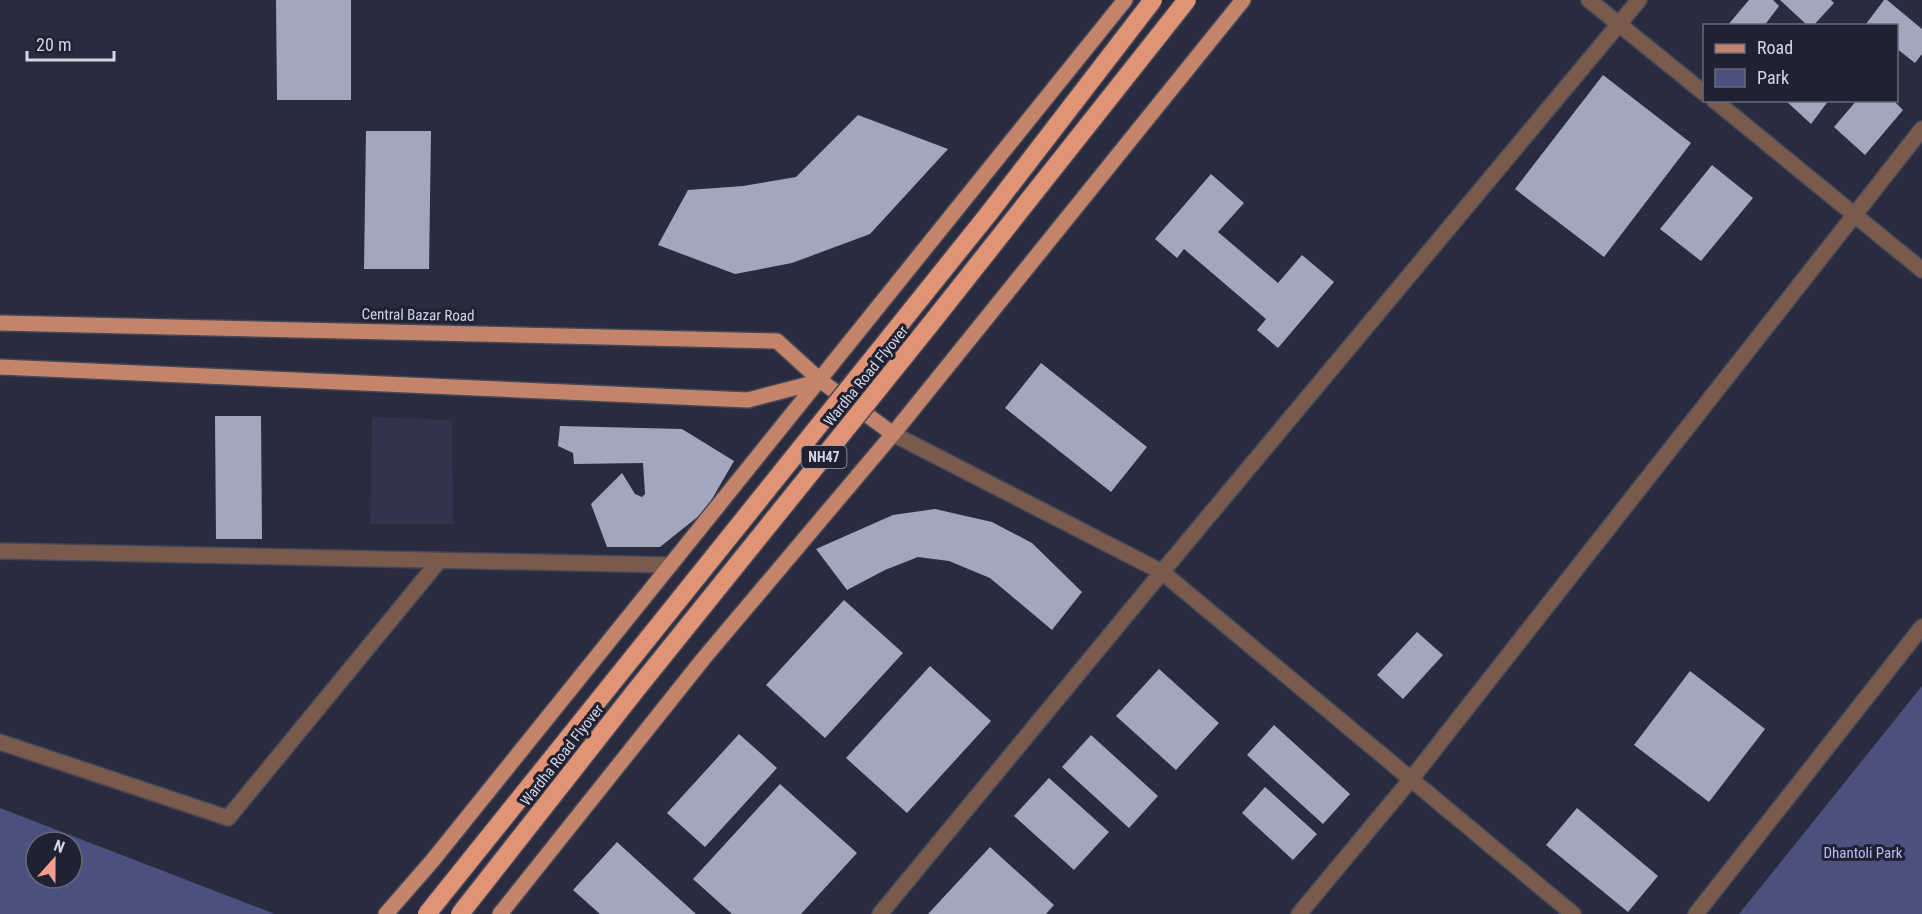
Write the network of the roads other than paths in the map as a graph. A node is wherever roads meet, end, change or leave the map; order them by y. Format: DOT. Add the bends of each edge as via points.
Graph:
graph roads {
  1 [pos="1125,0"];
  2 [pos="1153,0"];
  3 [pos="1187,0"];
  4 [pos="1243,0"];
  5 [pos="1589,0"];
  6 [pos="1639,0"];
  7 [pos="1619,24"];
  8 [pos="1703,92"];
  9 [pos="1716,102"];
  10 [pos="1922,129"];
  11 [pos="1856,214"];
  12 [pos="1922,270"];
  13 [pos="0,322"];
  14 [pos="0,367"];
  15 [pos="821,381"];
  16 [pos="893,434"];
  17 [pos="0,551"];
  18 [pos="439,561"];
  19 [pos="671,565"];
  20 [pos="1162,572"];
  21 [pos="1922,627"];
  22 [pos="0,742"];
  23 [pos="1412,778"];
  24 [pos="386,914"];
  25 [pos="427,914"];
  26 [pos="460,914"];
  27 [pos="500,914"];
  28 [pos="880,914"];
  29 [pos="1299,914"];
  30 [pos="1573,914"];
  31 [pos="1696,914"];
  1 -- 15 [label="main road"];
  2 -- 25 [label="highway, Wardha Road Flyover / NH47, bridge" via="990,212"];
  3 -- 26 [label="highway, Wardha Road Flyover / NH47, bridge"];
  4 -- 16 [label="main road"];
  5 -- 7 [label="street"];
  6 -- 7 [label="street"];
  7 -- 8 [label="street"];
  7 -- 20 [label="street"];
  9 -- 11 [label="street"];
  10 -- 11 [label="street"];
  11 -- 12 [label="street"];
  11 -- 23 [label="street"];
  13 -- 15 [label="main road, Central Bazar Road" via="777,341"];
  14 -- 15 [label="main road" via="748,400"];
  15 -- 16 [label="main road, Central Bazar Road"];
  15 -- 19 [label="main road"];
  16 -- 20 [label="street"];
  16 -- 27 [label="main road" via="704,658"];
  17 -- 18 [label="street"];
  18 -- 19 [label="street"];
  18 -- 22 [label="street" via="228,818"];
  19 -- 24 [label="main road"];
  20 -- 23 [label="street"];
  20 -- 28 [label="street"];
  21 -- 31 [label="street"];
  23 -- 29 [label="street"];
  23 -- 30 [label="street"];
}
